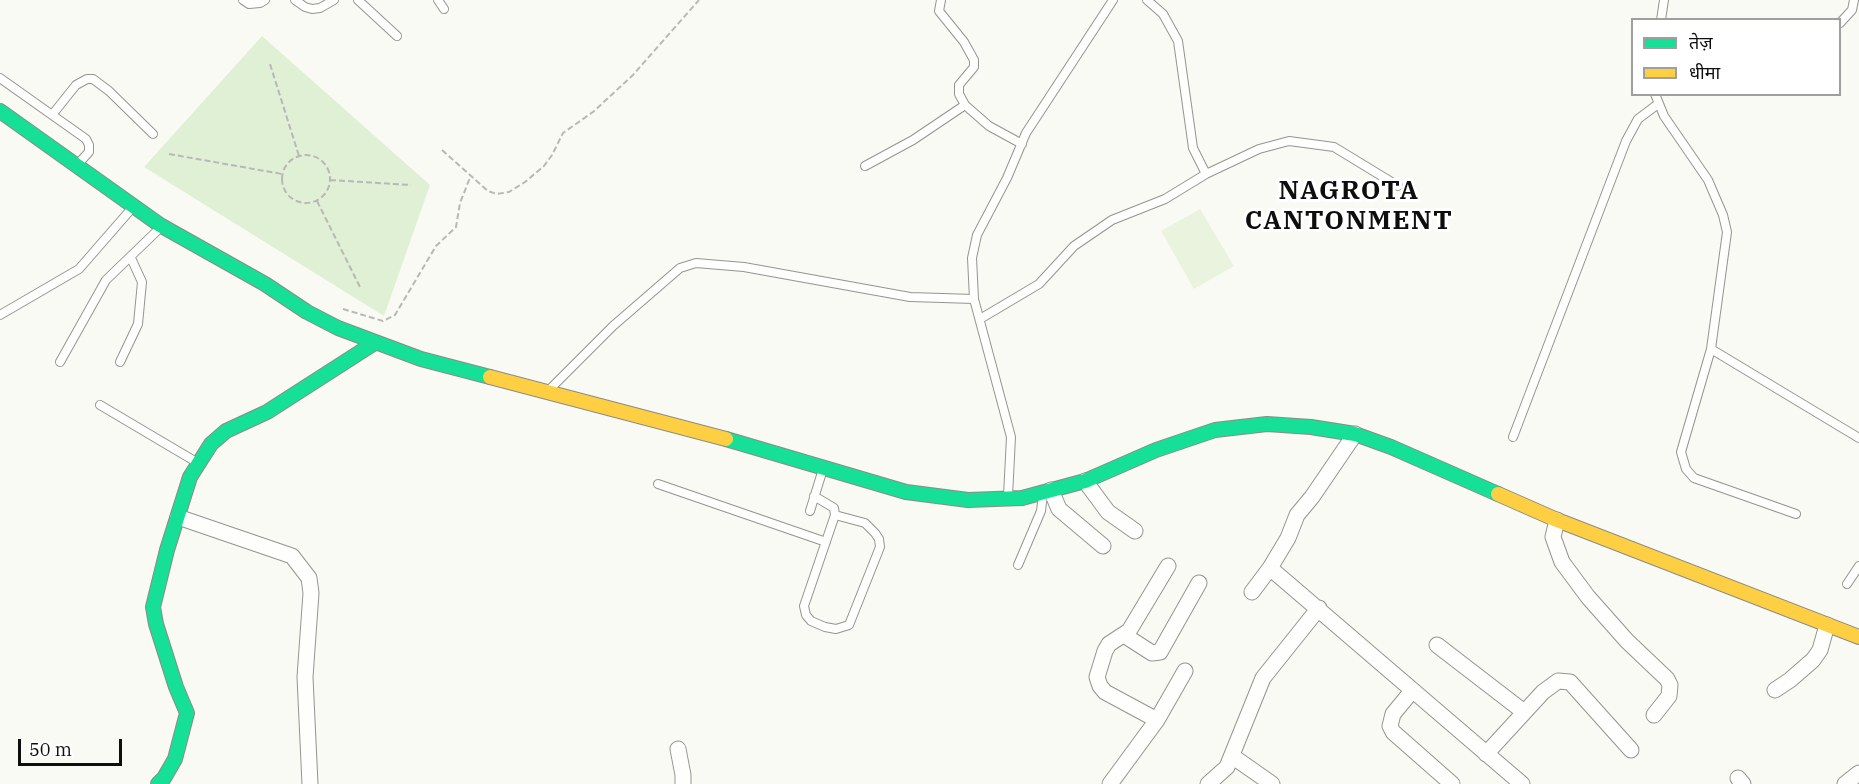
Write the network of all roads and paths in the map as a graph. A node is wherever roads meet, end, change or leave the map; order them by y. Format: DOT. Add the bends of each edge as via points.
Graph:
graph roads {
  1 [pos="243,0"];
  2 [pos="265,0"];
  3 [pos="295,0"];
  4 [pos="334,0"];
  5 [pos="358,0"];
  6 [pos="438,0"];
  7 [pos="699,0"];
  8 [pos="941,0"];
  9 [pos="1113,0"];
  10 [pos="1148,0"];
  11 [pos="1664,0"];
  12 [pos="1854,0"];
  13 [pos="444,9"];
  14 [pos="1661,18"];
  15 [pos="1841,21"];
  16 [pos="397,36"];
  17 [pos="270,64"];
  18 [pos="0,78"];
  19 [pos="1656,96"];
  20 [pos="1658,104"];
  21 [pos="965,105"];
  22 [pos="2,114"];
  23 [pos="52,115"];
  24 [pos="153,134"];
  25 [pos="1022,144"];
  26 [pos="442,150"];
  27 [pos="169,154"];
  28 [pos="299,156"];
  29 [pos="77,165"];
  30 [pos="865,166"];
  31 [pos="282,174"];
  32 [pos="1206,174"];
  33 [pos="471,175"];
  34 [pos="330,180"];
  35 [pos="411,184"];
  36 [pos="1398,186"];
  37 [pos="316,201"];
  38 [pos="134,206"];
  39 [pos="161,226"];
  40 [pos="131,258"];
  41 [pos="361,289"];
  42 [pos="974,299"];
  43 [pos="343,309"];
  44 [pos="0,315"];
  45 [pos="980,319"];
  46 [pos="376,342"];
  47 [pos="1711,349"];
  48 [pos="60,362"];
  49 [pos="120,362"];
  50 [pos="547,392"];
  51 [pos="100,405"];
  52 [pos="1355,434"];
  53 [pos="1513,437"];
  54 [pos="1859,438"];
  55 [pos="199,463"];
  56 [pos="824,466"];
  57 [pos="1085,482"];
  58 [pos="658,484"];
  59 [pos="1048,491"];
  60 [pos="814,496"];
  61 [pos="1007,498"];
  62 [pos="810,511"];
  63 [pos="1796,514"];
  64 [pos="835,515"];
  65 [pos="178,517"];
  66 [pos="1557,519"];
  67 [pos="1135,531"];
  68 [pos="826,542"];
  69 [pos="1103,546"];
  70 [pos="1018,565"];
  71 [pos="1168,566"];
  72 [pos="1859,566"];
  73 [pos="1270,568"];
  74 [pos="1199,583"];
  75 [pos="1847,584"];
  76 [pos="1252,592"];
  77 [pos="1319,608"];
  78 [pos="1827,625"];
  79 [pos="1124,635"];
  80 [pos="1859,637"];
  81 [pos="1437,645"];
  82 [pos="1185,671"];
  83 [pos="1775,690"];
  84 [pos="1412,692"];
  85 [pos="1524,712"];
  86 [pos="1654,715"];
  87 [pos="1157,720"];
  88 [pos="678,748"];
  89 [pos="1630,750"];
  90 [pos="1486,754"];
  91 [pos="1232,756"];
  92 [pos="1859,773"];
  93 [pos="158,784"];
  94 [pos="310,784"];
  95 [pos="683,784"];
  96 [pos="1110,784"];
  97 [pos="1208,784"];
  98 [pos="1272,784"];
  99 [pos="1452,784"];
  100 [pos="1522,784"];
  101 [pos="1845,784"];
  1 -- 2 [label="lane" via="249,4"];
  3 -- 4 [label="lane" via="312,9"];
  5 -- 16 [label="lane"];
  6 -- 13 [label="lane"];
  7 -- 33 [label="path" via="633,75 563,133 548,162 525,182 497,194"];
  8 -- 21 [label="lane" via="939,10 974,60 974,67 959,86"];
  9 -- 25 [label="lane"];
  10 -- 32 [label="lane" via="1163,14 1178,41 1193,148"];
  11 -- 14 [label="lane"];
  12 -- 15 [label="lane" via="1852,10"];
  17 -- 28 [label="path"];
  18 -- 23 [label="lane"];
  19 -- 20 [label="lane"];
  20 -- 47 [label="lane" via="1708,180 1724,215 1727,232"];
  20 -- 53 [label="lane" via="1638,119 1626,141"];
  21 -- 25 [label="lane" via="989,126"];
  21 -- 30 [label="lane"];
  22 -- 29 [label="main road"];
  23 -- 24 [label="lane" via="76,85 93,79"];
  23 -- 29 [label="lane" via="86,139 89,152"];
  25 -- 42 [label="lane" via="977,235 972,258"];
  26 -- 33 [label="path"];
  27 -- 31 [label="path"];
  28 -- 31 [label="path" via="288,162"];
  28 -- 34 [label="path" via="310,155 323,162"];
  29 -- 38 [label="main road"];
  31 -- 37 [label="path" via="283,188 291,198 303,204"];
  32 -- 36 [label="lane" via="1258,148 1289,141 1334,147"];
  32 -- 45 [label="lane" via="1165,199 1112,220 1074,246 1039,284"];
  33 -- 43 [label="path" via="460,202 456,227 436,246 395,315 383,321"];
  34 -- 35 [label="path"];
  34 -- 37 [label="path" via="328,191"];
  37 -- 41 [label="path"];
  38 -- 39 [label="main road"];
  38 -- 44 [label="lane" via="79,269"];
  39 -- 40 [label="lane"];
  39 -- 46 [label="main road" via="308,312"];
  40 -- 48 [label="lane" via="106,280"];
  40 -- 49 [label="lane" via="142,282 138,324"];
  42 -- 45 [label="lane"];
  42 -- 50 [label="lane" via="910,297 744,267 696,263 680,268 613,326"];
  45 -- 61 [label="lane" via="1011,437"];
  46 -- 50 [label="main road"];
  46 -- 55 [label="main road" via="267,412 225,431"];
  47 -- 54 [label="lane"];
  47 -- 63 [label="lane" via="1681,452 1686,469 1694,478"];
  50 -- 56 [label="main road"];
  51 -- 55 [label="lane"];
  52 -- 57 [label="main road" via="1267,424 1215,430 1156,450"];
  52 -- 66 [label="main road"];
  52 -- 73 [label="street" via="1297,515"];
  55 -- 65 [label="main road" via="190,477"];
  56 -- 60 [label="lane"];
  56 -- 61 [label="main road" via="906,492 968,500"];
  57 -- 59 [label="main road"];
  57 -- 67 [label="street" via="1108,512"];
  58 -- 68 [label="lane"];
  59 -- 61 [label="main road"];
  59 -- 69 [label="street" via="1059,509"];
  59 -- 70 [label="lane"];
  60 -- 62 [label="lane"];
  60 -- 64 [label="lane" via="834,508"];
  64 -- 68 [label="lane"];
  64 -- 68 [label="lane" via="865,524 879,539 880,547 855,613 844,627 825,627 811,621 804,606"];
  65 -- 93 [label="main road" via="153,607 187,713 175,759"];
  65 -- 94 [label="street" via="292,556 309,578 305,676"];
  66 -- 78 [label="main road"];
  66 -- 86 [label="street" via="1553,537 1562,562 1588,597 1670,685 1669,696"];
  71 -- 79 [label="street"];
  72 -- 75 [label="lane"];
  73 -- 76 [label="street"];
  73 -- 77 [label="street"];
  74 -- 79 [label="street" via="1160,652 1152,653"];
  77 -- 84 [label="street"];
  77 -- 91 [label="street" via="1263,678"];
  78 -- 80 [label="main road"];
  78 -- 83 [label="street" via="1813,660"];
  79 -- 87 [label="street" via="1105,651 1098,677 1100,686"];
  81 -- 85 [label="street"];
  82 -- 87 [label="street"];
  84 -- 90 [label="street"];
  84 -- 99 [label="street" via="1393,714 1390,726"];
  85 -- 89 [label="street" via="1552,684 1570,682"];
  85 -- 90 [label="street"];
  87 -- 96 [label="street"];
  88 -- 95 [label="street"];
  90 -- 100 [label="street"];
  91 -- 97 [label="street" via="1227,767"];
  91 -- 98 [label="street"];
  92 -- 101 [label="street"];
}
